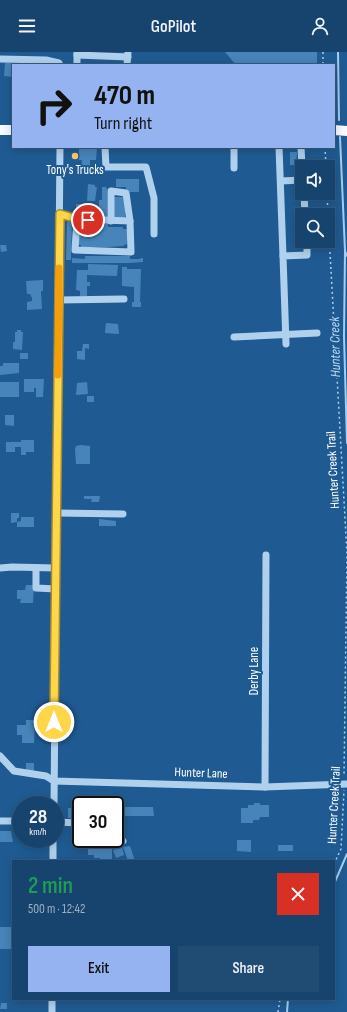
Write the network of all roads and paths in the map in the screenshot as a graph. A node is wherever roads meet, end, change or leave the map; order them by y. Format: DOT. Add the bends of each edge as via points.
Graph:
graph roads {
  1 [pos="323,52"];
  2 [pos="77,54"];
  3 [pos="128,54"];
  4 [pos="0,59"];
  5 [pos="60,64"];
  6 [pos="127,64"];
  7 [pos="323,64"];
  8 [pos="0,130"];
  9 [pos="12,130"];
  10 [pos="335,130"];
  11 [pos="347,131"];
  12 [pos="60,148"];
  13 [pos="105,148"];
  14 [pos="234,148"];
  15 [pos="324,148"];
  16 [pos="279,149"];
  17 [pos="301,149"];
  18 [pos="302,160"];
  19 [pos="325,160"];
  20 [pos="234,168"];
  21 [pos="295,180"];
  22 [pos="281,181"];
  23 [pos="60,214"];
  24 [pos="77,219"];
  25 [pos="111,221"];
  26 [pos="130,221"];
  27 [pos="154,234"];
  28 [pos="307,248"];
  29 [pos="330,248"];
  30 [pos="283,256"];
  31 [pos="124,299"];
  32 [pos="59,300"];
  33 [pos="317,333"];
  34 [pos="286,334"];
  35 [pos="234,337"];
  36 [pos="286,344"];
  37 [pos="57,513"];
  38 [pos="124,514"];
  39 [pos="266,555"];
  40 [pos="0,568"];
  41 [pos="36,568"];
  42 [pos="56,568"];
  43 [pos="56,589"];
  44 [pos="0,756"];
  45 [pos="54,781"];
  46 [pos="346,784"];
  47 [pos="265,787"];
  48 [pos="54,796"];
  49 [pos="0,821"];
  50 [pos="12,821"];
  51 [pos="53,848"];
  52 [pos="53,860"];
  53 [pos="335,862"];
  54 [pos="52,1000"];
  55 [pos="280,1000"];
  56 [pos="52,1012"];
  57 [pos="278,1012"];
  1 -- 7 [label="path"];
  2 -- 3 [label="street"];
  3 -- 6 [label="street"];
  4 -- 5 [label="street" via="46,60"];
  8 -- 9 [label="main road"];
  10 -- 11 [label="main road"];
  12 -- 23 [label="street"];
  13 -- 27 [label="street" via="106,166 146,167 154,198"];
  14 -- 20 [label="street"];
  15 -- 19 [label="path"];
  16 -- 22 [label="street"];
  17 -- 18 [label="street"];
  21 -- 22 [label="street"];
  22 -- 30 [label="street"];
  23 -- 24 [label="street"];
  23 -- 32 [label="street"];
  24 -- 25 [label="street"];
  24 -- 26 [label="street" via="75,250 131,252"];
  25 -- 26 [label="street"];
  25 -- 26 [label="street" via="111,191 126,193"];
  28 -- 30 [label="street" via="307,255"];
  29 -- 46 [label="path, Hunter Creek Trail" via="347,554"];
  30 -- 34 [label="street"];
  31 -- 32 [label="street"];
  32 -- 37 [label="street"];
  33 -- 34 [label="street"];
  34 -- 35 [label="street"];
  34 -- 36 [label="street"];
  37 -- 38 [label="street"];
  37 -- 42 [label="street"];
  39 -- 47 [label="street, Derby Lane"];
  40 -- 41 [label="street"];
  41 -- 42 [label="street"];
  41 -- 43 [label="street" via="36,588"];
  42 -- 43 [label="street"];
  43 -- 45 [label="street"];
  44 -- 45 [label="street, Hunter Lane" via="14,771 46,776"];
  45 -- 47 [label="street, Hunter Lane"];
  45 -- 48 [label="street"];
  46 -- 47 [label="street, Hunter Lane"];
  46 -- 53 [label="path, Hunter Creek Trail" via="341,849"];
  49 -- 50 [label="street"];
  51 -- 52 [label="street"];
  54 -- 56 [label="street"];
  55 -- 57 [label="path"];
}
